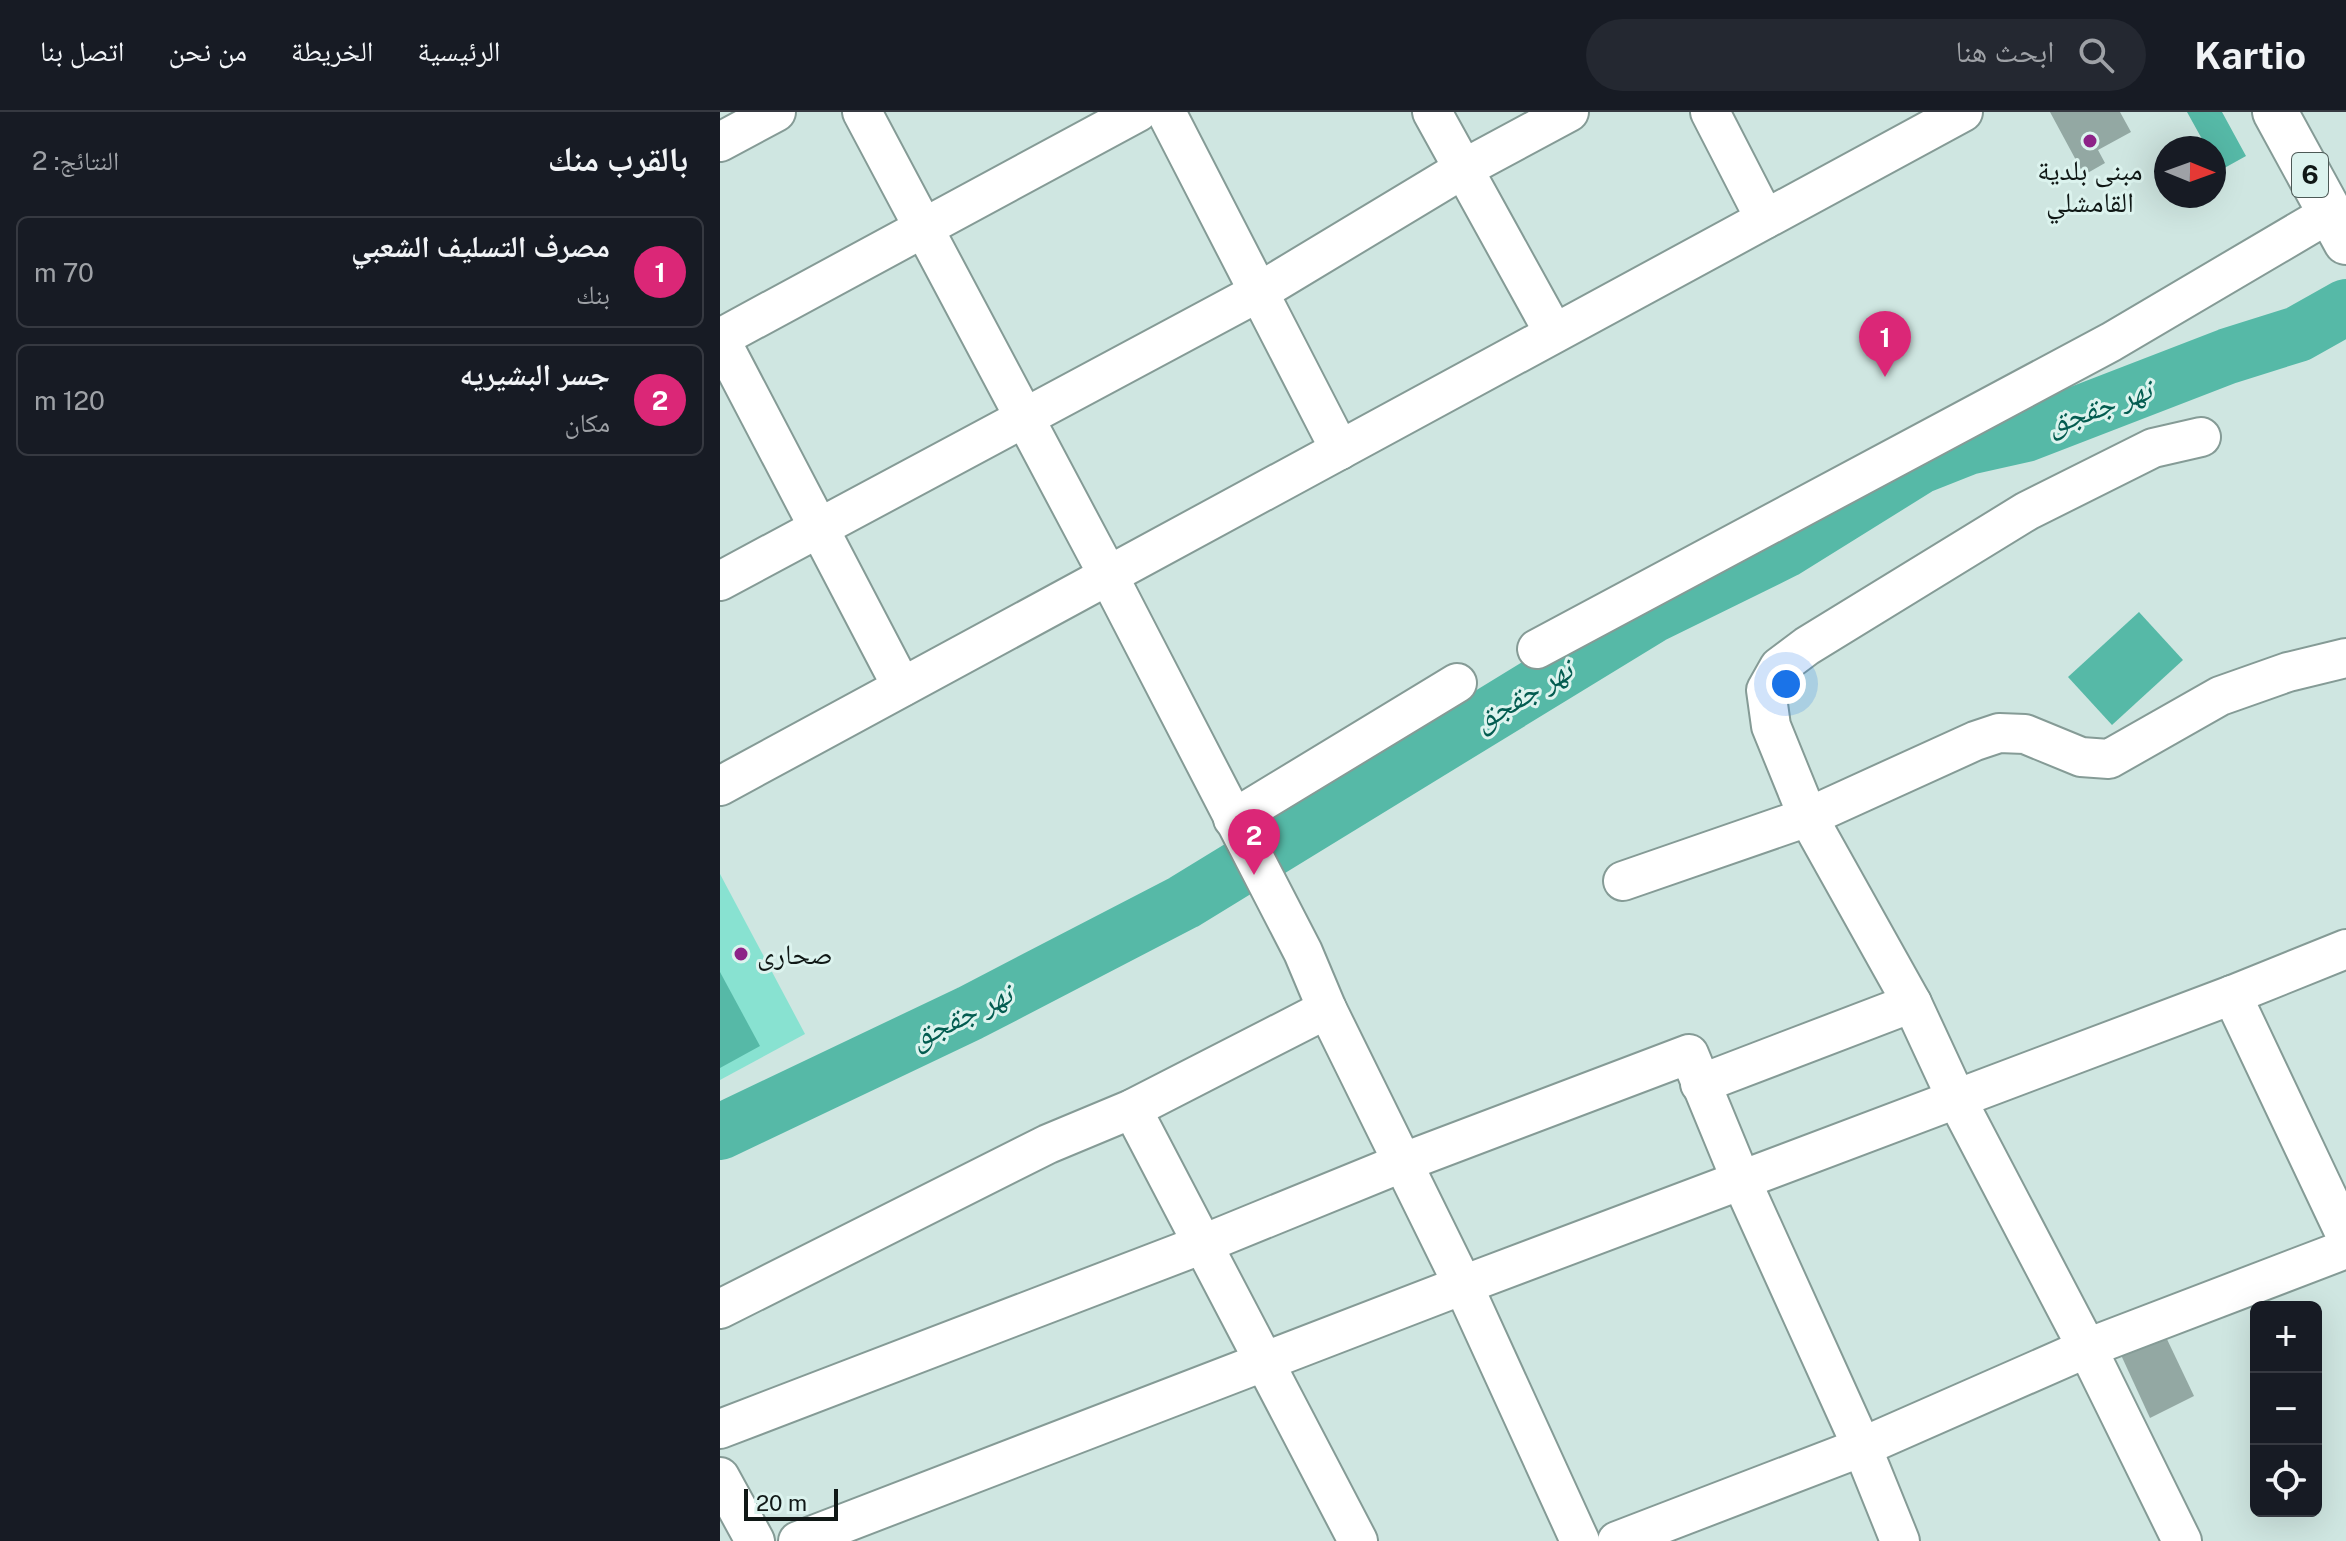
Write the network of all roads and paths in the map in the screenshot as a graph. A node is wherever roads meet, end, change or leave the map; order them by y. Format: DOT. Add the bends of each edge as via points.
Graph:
graph roads {
  1 [pos="776,112"];
  2 [pos="862,112"];
  3 [pos="1138,112"];
  4 [pos="1166,112"];
  5 [pos="1432,112"];
  6 [pos="1569,112"];
  7 [pos="1710,112"];
  8 [pos="1963,112"];
  9 [pos="2275,112"];
  10 [pos="720,142"];
  11 [pos="1463,169"];
  12 [pos="1765,219"];
  13 [pos="923,228"];
  14 [pos="2340,231"];
  15 [pos="1259,292"];
  16 [pos="1554,333"];
  17 [pos="720,338"];
  18 [pos="1023,419"];
  19 [pos="2201,437"];
  20 [pos="1340,450"];
  21 [pos="819,528"];
  22 [pos="1108,575"];
  23 [pos="720,581"];
  24 [pos="1537,649"];
  25 [pos="2346,658"];
  26 [pos="1457,683"];
  27 [pos="902,687"];
  28 [pos="720,786"];
  29 [pos="1808,817"];
  30 [pos="1241,833"];
  31 [pos="1623,881"];
  32 [pos="2346,949"];
  33 [pos="2232,995"];
  34 [pos="1912,1003"];
  35 [pos="1327,1009"];
  36 [pos="1700,1084"];
  37 [pos="1957,1100"];
  38 [pos="1132,1109"];
  39 [pos="1404,1162"];
  40 [pos="1741,1180"];
  41 [pos="2346,1236"];
  42 [pos="1203,1244"];
  43 [pos="2346,1249"];
  44 [pos="1463,1285"];
  45 [pos="720,1309"];
  46 [pos="2087,1348"];
  47 [pos="1264,1361"];
  48 [pos="720,1429"];
  49 [pos="1862,1447"];
  50 [pos="720,1477"];
  51 [pos="755,1541"];
  52 [pos="798,1541"];
  53 [pos="1358,1541"];
  54 [pos="1580,1541"];
  55 [pos="1617,1541"];
  56 [pos="1900,1541"];
  57 [pos="2182,1541"];
  1 -- 10 [label="street"];
  2 -- 13 [label="street"];
  3 -- 13 [label="street"];
  4 -- 15 [label="street"];
  5 -- 11 [label="street"];
  6 -- 11 [label="street"];
  7 -- 12 [label="street"];
  8 -- 12 [label="street"];
  9 -- 14 [label="highway, 6"];
  11 -- 15 [label="street"];
  11 -- 16 [label="street"];
  12 -- 16 [label="street"];
  13 -- 17 [label="street"];
  13 -- 18 [label="street"];
  14 -- 24 [label="street" via="2111,342"];
  15 -- 18 [label="street"];
  15 -- 20 [label="street"];
  16 -- 20 [label="street"];
  17 -- 21 [label="street"];
  18 -- 21 [label="street"];
  18 -- 22 [label="street"];
  19 -- 29 [label="street" via="2153,448 2027,511 1779,667 1766,690 1771,726"];
  20 -- 22 [label="street"];
  21 -- 23 [label="street"];
  21 -- 27 [label="street"];
  22 -- 27 [label="street"];
  22 -- 30 [label="street"];
  25 -- 29 [label="street" via="2220,696 2109,759 2081,757 2025,734 1999,733"];
  26 -- 30 [label="street"];
  27 -- 28 [label="street"];
  29 -- 31 [label="street"];
  29 -- 34 [label="street"];
  30 -- 35 [label="street"];
  32 -- 33 [label="street"];
  33 -- 37 [label="street"];
  33 -- 41 [label="street"];
  34 -- 36 [label="street"];
  34 -- 37 [label="street"];
  35 -- 38 [label="street"];
  35 -- 39 [label="street"];
  36 -- 39 [label="street" via="1689,1054"];
  36 -- 40 [label="street"];
  37 -- 40 [label="street"];
  37 -- 46 [label="street"];
  38 -- 42 [label="street"];
  38 -- 45 [label="street" via="1048,1144"];
  39 -- 42 [label="street"];
  39 -- 44 [label="street"];
  40 -- 44 [label="street"];
  40 -- 49 [label="street"];
  42 -- 47 [label="street"];
  42 -- 48 [label="street"];
  43 -- 46 [label="street"];
  44 -- 47 [label="street"];
  44 -- 54 [label="street"];
  46 -- 49 [label="street"];
  46 -- 57 [label="street"];
  47 -- 52 [label="street"];
  47 -- 53 [label="street"];
  49 -- 55 [label="street"];
  49 -- 56 [label="street"];
  50 -- 51 [label="street"];
}
